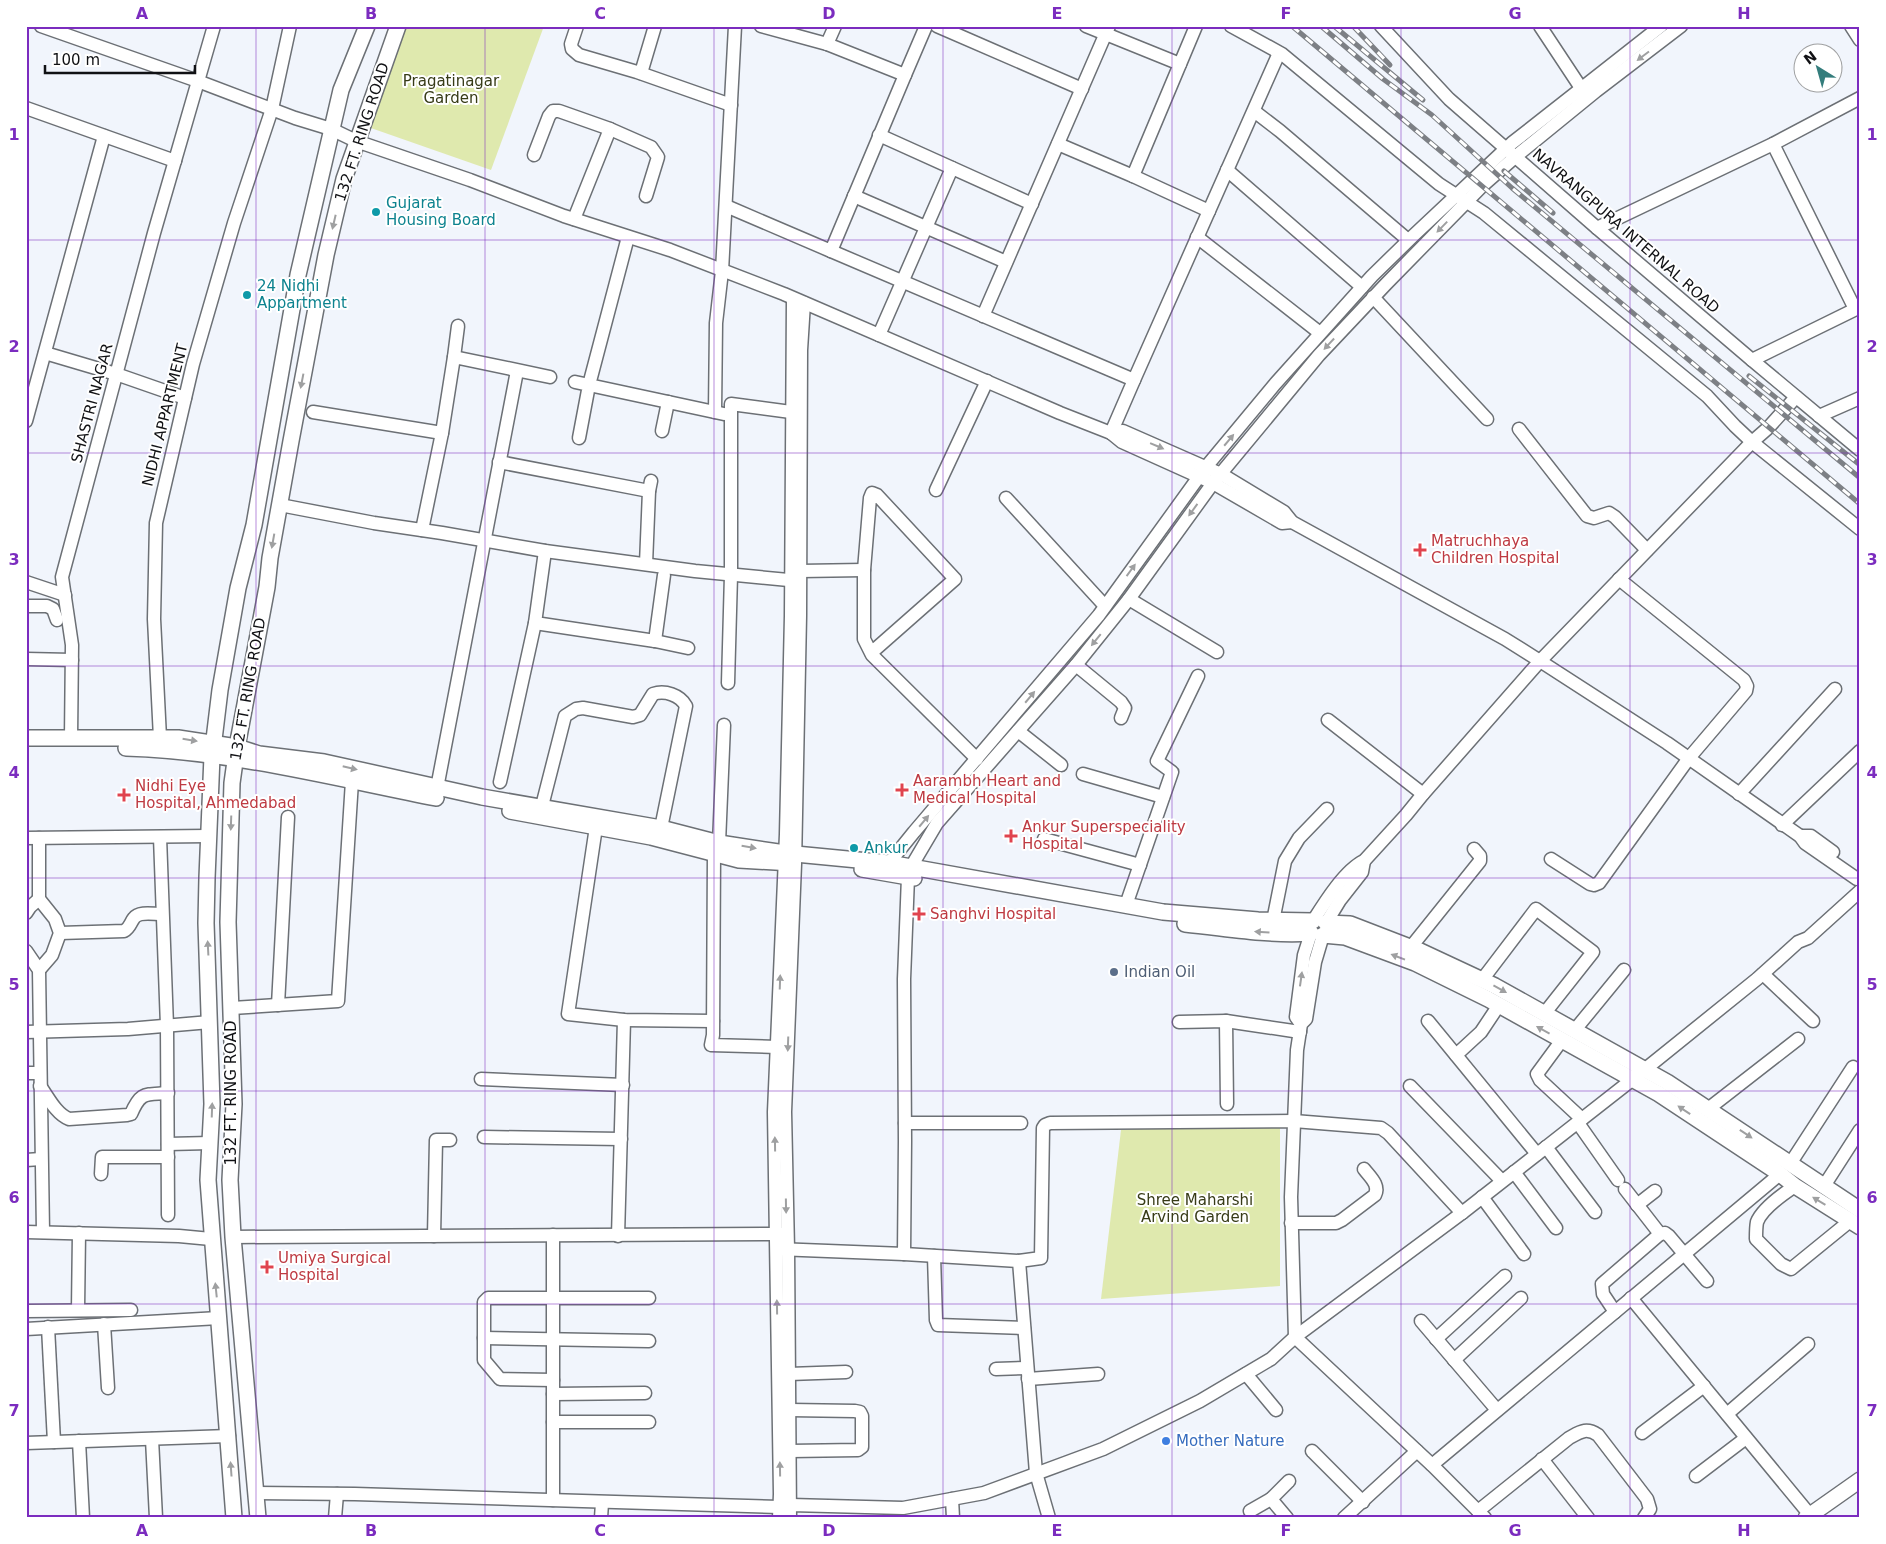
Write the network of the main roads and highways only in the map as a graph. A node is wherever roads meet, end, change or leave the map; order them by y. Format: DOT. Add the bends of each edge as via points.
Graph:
graph roads {
  1 [pos="367,26"];
  2 [pos="398,26"];
  3 [pos="26,738"];
  4 [pos="26,748"];
  5 [pos="213,750"];
  6 [pos="236,753"];
  7 [pos="717,848"];
  8 [pos="909,872"];
  9 [pos="1318,928"];
  10 [pos="1568,1036"];
  11 [pos="1639,1075"];
  12 [pos="1785,1169"];
  13 [pos="1858,1215"];
  14 [pos="1860,1480"];
  15 [pos="1860,1490"];
  16 [pos="1812,1517"];
  17 [pos="234,1518"];
  18 [pos="258,1518"];
  1 -- 5 [label="main road, 132 FT. RING ROAD" via="341,90 298,276 254,525 238,588"];
  2 -- 6 [label="main road, 132 FT. RING ROAD, one-way" via="344,179 326,255"];
  3 -- 5 [label="main road, one-way" via="178,738"];
  4 -- 5 [label="main road"];
  5 -- 6 [label="main road"];
  17 -- 5 [label="main road, 132 FT. RING ROAD, one-way" via="208,1180 212,1104 206,923"];
  6 -- 7 [label="main road" via="352,781"];
  6 -- 7 [label="main road, one-way" via="324,762 437,788 661,828"];
  6 -- 18 [label="main road, 132 FT. RING ROAD, one-way" via="232,783 228,922 234,1104 230,1180"];
  7 -- 8 [label="main road"];
  8 -- 9 [label="main road" via="1163,912"];
  9 -- 8 [label="main road, one-way" via="1296,934 1162,921"];
  10 -- 9 [label="main road, one-way" via="1415,964"];
  9 -- 10 [label="main road, one-way" via="1350,924 1411,947 1544,1014"];
  10 -- 11 [label="main road"];
  12 -- 11 [label="main road, one-way" via="1659,1094"];
  11 -- 12 [label="main road, one-way" via="1667,1082 1708,1109"];
  12 -- 13 [label="main road" via="1824,1186"];
  13 -- 12 [label="main road, one-way" via="1795,1186"];
  14 -- 16 [label="main road"];
  15 -- 16 [label="main road"];
}
